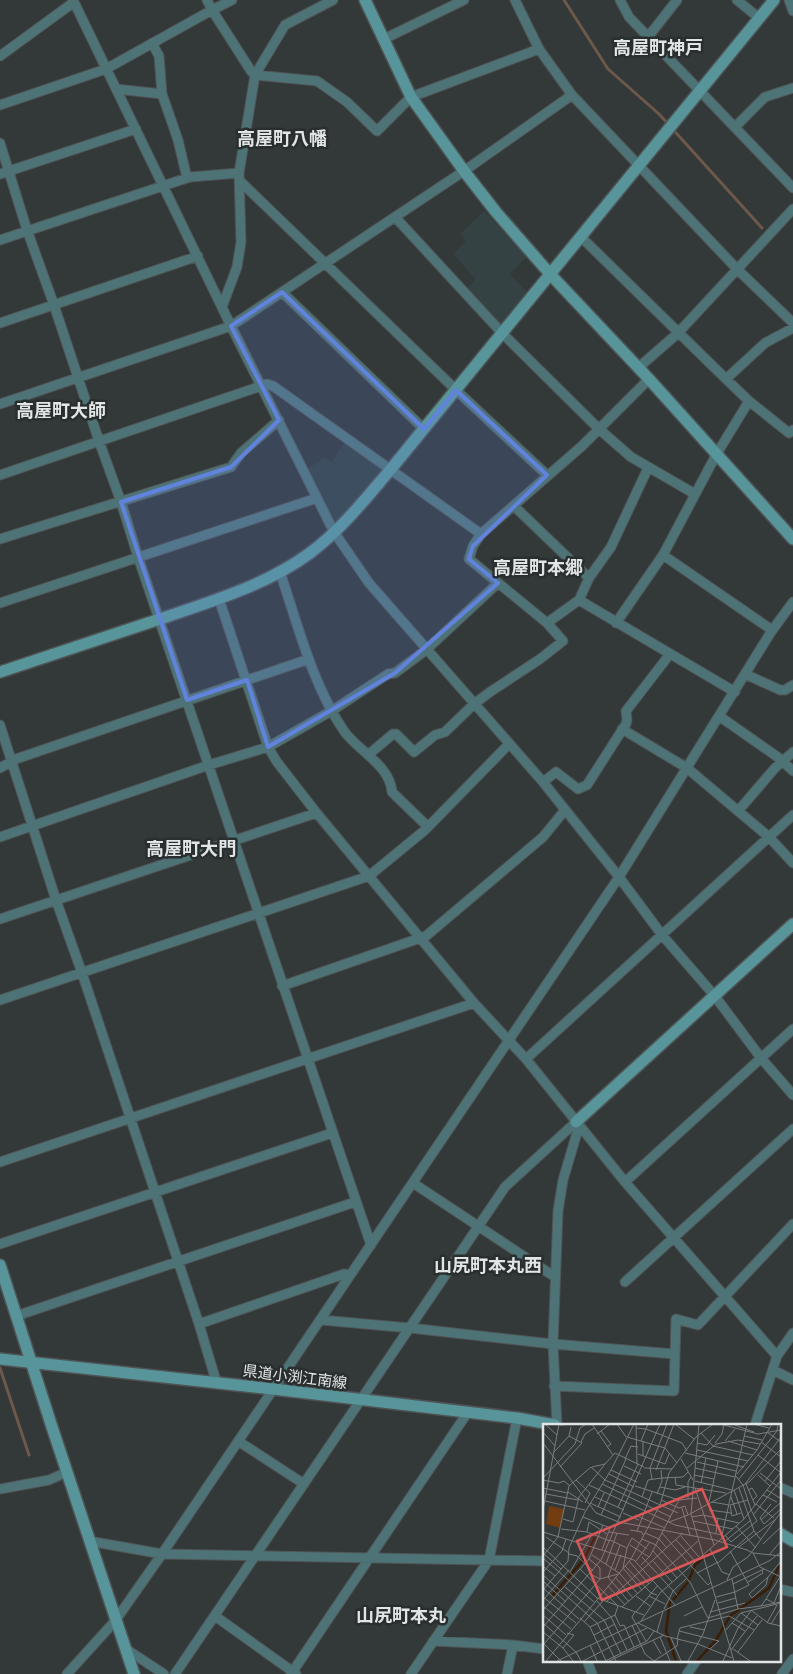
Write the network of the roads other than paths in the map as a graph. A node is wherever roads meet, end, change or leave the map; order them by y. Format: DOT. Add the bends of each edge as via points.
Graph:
graph roads {
  1 [pos="207,0"];
  2 [pos="232,0"];
  3 [pos="333,0"];
  4 [pos="365,0"];
  5 [pos="464,0"];
  6 [pos="515,0"];
  7 [pos="620,0"];
  8 [pos="677,0"];
  9 [pos="737,0"];
  10 [pos="774,0"];
  11 [pos="789,0"];
  12 [pos="73,1"];
  13 [pos="212,10"];
  14 [pos="793,11"];
  15 [pos="759,18"];
  16 [pos="648,37"];
  17 [pos="384,39"];
  18 [pos="152,43"];
  19 [pos="538,49"];
  20 [pos="0,56"];
  21 [pos="106,69"];
  22 [pos="255,75"];
  23 [pos="793,88"];
  24 [pos="116,90"];
  25 [pos="700,90"];
  26 [pos="162,94"];
  27 [pos="572,95"];
  28 [pos="411,97"];
  29 [pos="0,105"];
  30 [pos="735,127"];
  31 [pos="136,129"];
  32 [pos="0,143"];
  33 [pos="639,166"];
  34 [pos="4,172"];
  35 [pos="464,172"];
  36 [pos="240,177"];
  37 [pos="186,178"];
  38 [pos="165,186"];
  39 [pos="793,188"];
  40 [pos="793,209"];
  41 [pos="395,217"];
  42 [pos="27,230"];
  43 [pos="581,237"];
  44 [pos="0,240"];
  45 [pos="198,256"];
  46 [pos="326,263"];
  47 [pos="737,270"];
  48 [pos="550,274"];
  49 [pos="282,292"];
  50 [pos="54,305"];
  51 [pos="222,307"];
  52 [pos="0,323"];
  53 [pos="793,323"];
  54 [pos="231,326"];
  55 [pos="793,328"];
  56 [pos="502,333"];
  57 [pos="678,333"];
  58 [pos="638,368"];
  59 [pos="79,377"];
  60 [pos="649,379"];
  61 [pos="726,379"];
  62 [pos="262,386"];
  63 [pos="456,390"];
  64 [pos="749,401"];
  65 [pos="0,404"];
  66 [pos="279,420"];
  67 [pos="424,429"];
  68 [pos="599,429"];
  69 [pos="793,430"];
  70 [pos="99,441"];
  71 [pos="716,454"];
  72 [pos="391,468"];
  73 [pos="648,468"];
  74 [pos="0,475"];
  75 [pos="547,475"];
  76 [pos="695,494"];
  77 [pos="317,498"];
  78 [pos="121,502"];
  79 [pos="514,506"];
  80 [pos="334,532"];
  81 [pos="481,534"];
  82 [pos="0,539"];
  83 [pos="793,539"];
  84 [pos="663,555"];
  85 [pos="138,558"];
  86 [pos="280,572"];
  87 [pos="589,578"];
  88 [pos="498,583"];
  89 [pos="219,599"];
  90 [pos="579,600"];
  91 [pos="793,602"];
  92 [pos="0,603"];
  93 [pos="159,619"];
  94 [pos="547,623"];
  95 [pos="616,623"];
  96 [pos="772,630"];
  97 [pos="426,650"];
  98 [pos="670,654"];
  99 [pos="310,659"];
  100 [pos="0,672"];
  101 [pos="745,674"];
  102 [pos="247,680"];
  103 [pos="793,686"];
  104 [pos="734,692"];
  105 [pos="187,700"];
  106 [pos="474,704"];
  107 [pos="332,710"];
  108 [pos="719,716"];
  109 [pos="0,725"];
  110 [pos="622,729"];
  111 [pos="509,744"];
  112 [pos="268,747"];
  113 [pos="793,752"];
  114 [pos="368,755"];
  115 [pos="12,761"];
  116 [pos="782,762"];
  117 [pos="209,765"];
  118 [pos="0,768"];
  119 [pos="686,768"];
  120 [pos="793,771"];
  121 [pos="543,782"];
  122 [pos="564,810"];
  123 [pos="738,811"];
  124 [pos="316,813"];
  125 [pos="793,815"];
  126 [pos="34,826"];
  127 [pos="428,827"];
  128 [pos="0,837"];
  129 [pos="769,838"];
  130 [pos="233,841"];
  131 [pos="793,863"];
  132 [pos="369,876"];
  133 [pos="619,877"];
  134 [pos="56,900"];
  135 [pos="258,913"];
  136 [pos="0,920"];
  137 [pos="793,924"];
  138 [pos="662,935"];
  139 [pos="420,939"];
  140 [pos="82,973"];
  141 [pos="282,986"];
  142 [pos="714,995"];
  143 [pos="0,1000"];
  144 [pos="474,1003"];
  145 [pos="793,1029"];
  146 [pos="508,1041"];
  147 [pos="761,1058"];
  148 [pos="526,1059"];
  149 [pos="306,1060"];
  150 [pos="793,1095"];
  151 [pos="131,1119"];
  152 [pos="577,1124"];
  153 [pos="793,1129"];
  154 [pos="332,1133"];
  155 [pos="0,1162"];
  156 [pos="625,1182"];
  157 [pos="413,1183"];
  158 [pos="155,1192"];
  159 [pos="355,1202"];
  160 [pos="793,1224"];
  161 [pos="479,1226"];
  162 [pos="674,1238"];
  163 [pos="0,1244"];
  164 [pos="370,1246"];
  165 [pos="178,1262"];
  166 [pos="0,1265"];
  167 [pos="350,1275"];
  168 [pos="555,1277"];
  169 [pos="626,1282"];
  170 [pos="725,1296"];
  171 [pos="16,1316"];
  172 [pos="321,1320"];
  173 [pos="199,1324"];
  174 [pos="410,1328"];
  175 [pos="793,1333"];
  176 [pos="553,1344"];
  177 [pos="675,1354"];
  178 [pos="777,1356"];
  179 [pos="0,1359"];
  180 [pos="32,1363"];
  181 [pos="773,1370"];
  182 [pos="793,1380"];
  183 [pos="217,1384"];
  184 [pos="554,1386"];
  185 [pos="273,1389"];
  186 [pos="361,1400"];
  187 [pos="468,1412"];
  188 [pos="517,1418"];
  189 [pos="550,1424"];
  190 [pos="556,1424"];
  191 [pos="755,1424"];
  192 [pos="238,1442"];
  193 [pos="66,1472"];
  194 [pos="304,1484"];
  195 [pos="780,1487"];
  196 [pos="0,1489"];
  197 [pos="793,1493"];
  198 [pos="780,1534"];
  199 [pos="89,1541"];
  200 [pos="793,1541"];
  201 [pos="162,1554"];
  202 [pos="256,1555"];
  203 [pos="370,1559"];
  204 [pos="489,1560"];
  205 [pos="543,1561"];
  206 [pos="780,1588"];
  207 [pos="793,1592"];
  208 [pos="215,1616"];
  209 [pos="115,1621"];
  210 [pos="433,1641"];
  211 [pos="513,1645"];
  212 [pos="126,1649"];
  213 [pos="543,1649"];
  214 [pos="793,1659"];
  215 [pos="588,1662"];
  216 [pos="696,1662"];
  217 [pos="70,1672"];
  218 [pos="293,1673"];
  219 [pos="134,1674"];
  220 [pos="164,1674"];
  221 [pos="175,1674"];
  222 [pos="411,1674"];
  223 [pos="507,1674"];
  224 [pos="592,1674"];
  225 [pos="687,1674"];
  226 [pos="782,1674"];
  1 -- 13 [label="street"];
  2 -- 13 [label="street"];
  3 -- 22 [label="street" via="285,25"];
  4 -- 17 [label="street"];
  5 -- 17 [label="street"];
  6 -- 19 [label="street"];
  7 -- 16 [label="street" via="629,17"];
  8 -- 16 [label="street"];
  9 -- 15 [label="street"];
  10 -- 15 [label="street"];
  11 -- 14 [label="street"];
  12 -- 20 [label="street"];
  12 -- 21 [label="street"];
  13 -- 18 [label="street"];
  13 -- 22 [label="street"];
  15 -- 25 [label="street"];
  16 -- 25 [label="street"];
  17 -- 28 [label="street"];
  18 -- 21 [label="street"];
  18 -- 26 [label="street" via="159,56"];
  19 -- 27 [label="street"];
  19 -- 28 [label="street"];
  21 -- 24 [label="street"];
  21 -- 29 [label="street"];
  22 -- 28 [label="street" via="317,81 347,102 377,130"];
  22 -- 36 [label="street"];
  23 -- 30 [label="street" via="764,97"];
  24 -- 26 [label="street"];
  24 -- 31 [label="street"];
  25 -- 30 [label="street"];
  25 -- 33 [label="street"];
  26 -- 37 [label="street" via="178,140"];
  27 -- 33 [label="street"];
  27 -- 35 [label="street"];
  28 -- 35 [label="street"];
  30 -- 39 [label="street"];
  31 -- 34 [label="street"];
  31 -- 38 [label="street"];
  32 -- 34 [label="street"];
  33 -- 43 [label="street"];
  33 -- 47 [label="street"];
  34 -- 42 [label="street"];
  35 -- 41 [label="street"];
  35 -- 48 [label="street"];
  36 -- 37 [label="street"];
  36 -- 46 [label="street"];
  36 -- 51 [label="street" via="238,267"];
  37 -- 38 [label="street"];
  38 -- 42 [label="street"];
  38 -- 45 [label="street"];
  40 -- 47 [label="street"];
  41 -- 46 [label="street"];
  41 -- 56 [label="street"];
  42 -- 44 [label="street"];
  42 -- 50 [label="street"];
  43 -- 48 [label="street"];
  43 -- 57 [label="street"];
  45 -- 50 [label="street"];
  45 -- 51 [label="street"];
  46 -- 49 [label="street"];
  46 -- 63 [label="street"];
  47 -- 53 [label="street"];
  47 -- 57 [label="street"];
  48 -- 56 [label="street"];
  48 -- 58 [label="street"];
  49 -- 54 [label="street"];
  49 -- 67 [label="street"];
  50 -- 52 [label="street"];
  50 -- 59 [label="street"];
  51 -- 54 [label="street"];
  54 -- 59 [label="street"];
  54 -- 62 [label="street"];
  55 -- 61 [label="street" via="765,343"];
  56 -- 63 [label="street"];
  56 -- 68 [label="street"];
  57 -- 58 [label="street"];
  57 -- 61 [label="street"];
  58 -- 60 [label="street"];
  59 -- 65 [label="street"];
  59 -- 70 [label="street"];
  60 -- 68 [label="street"];
  60 -- 71 [label="street"];
  61 -- 64 [label="street"];
  62 -- 66 [label="street"];
  62 -- 70 [label="street"];
  62 -- 72 [label="street" via="273,386"];
  63 -- 67 [label="street"];
  63 -- 75 [label="street"];
  64 -- 69 [label="street" via="789,433"];
  64 -- 71 [label="street"];
  66 -- 77 [label="street"];
  66 -- 78 [label="street" via="241,453 231,467"];
  67 -- 72 [label="street"];
  68 -- 73 [label="street"];
  68 -- 75 [label="street"];
  70 -- 74 [label="street"];
  70 -- 78 [label="street"];
  71 -- 76 [label="street"];
  71 -- 83 [label="street"];
  72 -- 80 [label="street"];
  72 -- 81 [label="street"];
  73 -- 76 [label="street"];
  73 -- 87 [label="street" via="611,547"];
  75 -- 79 [label="street"];
  76 -- 84 [label="street"];
  77 -- 80 [label="street"];
  77 -- 85 [label="street"];
  78 -- 82 [label="street"];
  78 -- 85 [label="street"];
  79 -- 81 [label="street"];
  79 -- 87 [label="street"];
  80 -- 86 [label="street"];
  80 -- 97 [label="street" via="369,583"];
  81 -- 88 [label="street" via="469,559"];
  84 -- 95 [label="street"];
  84 -- 96 [label="street"];
  85 -- 92 [label="street"];
  85 -- 93 [label="street"];
  86 -- 89 [label="street"];
  86 -- 99 [label="street"];
  87 -- 90 [label="street"];
  88 -- 94 [label="street"];
  88 -- 97 [label="street"];
  89 -- 93 [label="street"];
  89 -- 102 [label="street"];
  90 -- 94 [label="street"];
  90 -- 95 [label="street"];
  91 -- 96 [label="street"];
  93 -- 100 [label="street"];
  93 -- 105 [label="street"];
  94 -- 106 [label="street" via="563,641"];
  95 -- 98 [label="street"];
  96 -- 101 [label="street"];
  97 -- 106 [label="street"];
  97 -- 107 [label="street" via="395,673 388,674"];
  98 -- 104 [label="street"];
  98 -- 110 [label="street" via="626,711 627,720"];
  99 -- 102 [label="street"];
  99 -- 107 [label="street"];
  101 -- 103 [label="street" via="780,690"];
  101 -- 104 [label="street"];
  102 -- 105 [label="street"];
  102 -- 112 [label="street"];
  104 -- 108 [label="street"];
  105 -- 115 [label="street"];
  105 -- 117 [label="street"];
  106 -- 111 [label="street"];
  106 -- 114 [label="street" via="445,732 435,735 414,752 393,734"];
  107 -- 112 [label="street"];
  107 -- 114 [label="street" via="344,732"];
  108 -- 116 [label="street"];
  108 -- 119 [label="street"];
  109 -- 115 [label="street"];
  110 -- 119 [label="street"];
  110 -- 121 [label="street" via="587,785 578,789 556,772"];
  111 -- 121 [label="street"];
  111 -- 127 [label="street"];
  112 -- 117 [label="street"];
  112 -- 124 [label="street"];
  113 -- 116 [label="street"];
  114 -- 127 [label="street" via="390,780 392,792"];
  115 -- 118 [label="street"];
  115 -- 126 [label="street"];
  116 -- 120 [label="street"];
  116 -- 123 [label="street"];
  117 -- 126 [label="street"];
  117 -- 130 [label="street"];
  119 -- 123 [label="street"];
  119 -- 133 [label="street"];
  121 -- 122 [label="street"];
  122 -- 133 [label="street"];
  122 -- 139 [label="street" via="543,837"];
  123 -- 129 [label="street"];
  124 -- 130 [label="street"];
  124 -- 132 [label="street"];
  125 -- 129 [label="street"];
  126 -- 128 [label="street"];
  126 -- 134 [label="street"];
  127 -- 132 [label="street"];
  129 -- 131 [label="street"];
  129 -- 138 [label="street"];
  130 -- 134 [label="street"];
  130 -- 135 [label="street"];
  132 -- 135 [label="street"];
  132 -- 139 [label="street"];
  133 -- 138 [label="street"];
  133 -- 146 [label="street"];
  134 -- 136 [label="street"];
  134 -- 140 [label="street"];
  135 -- 140 [label="street"];
  135 -- 141 [label="street"];
  137 -- 142 [label="street"];
  138 -- 142 [label="street"];
  138 -- 148 [label="street"];
  139 -- 141 [label="street"];
  139 -- 144 [label="street"];
  140 -- 143 [label="street"];
  140 -- 151 [label="street"];
  141 -- 149 [label="street"];
  142 -- 147 [label="street"];
  142 -- 152 [label="street"];
  144 -- 146 [label="street"];
  144 -- 149 [label="street"];
  145 -- 147 [label="street"];
  146 -- 148 [label="street"];
  146 -- 157 [label="street"];
  147 -- 150 [label="street"];
  147 -- 156 [label="street"];
  148 -- 152 [label="street"];
  149 -- 151 [label="street"];
  149 -- 154 [label="street"];
  151 -- 155 [label="street"];
  151 -- 158 [label="street"];
  152 -- 156 [label="street"];
  152 -- 161 [label="street" via="505,1187"];
  152 -- 168 [label="street" via="558,1211"];
  153 -- 162 [label="street"];
  154 -- 158 [label="street"];
  154 -- 159 [label="street"];
  156 -- 162 [label="street"];
  157 -- 161 [label="street"];
  157 -- 164 [label="street"];
  158 -- 163 [label="street"];
  158 -- 165 [label="street"];
  159 -- 164 [label="street"];
  159 -- 165 [label="street"];
  160 -- 170 [label="street"];
  161 -- 168 [label="street"];
  161 -- 174 [label="street"];
  162 -- 169 [label="street"];
  162 -- 170 [label="street"];
  164 -- 167 [label="street"];
  165 -- 171 [label="street"];
  165 -- 173 [label="street"];
  166 -- 171 [label="street"];
  167 -- 172 [label="street"];
  167 -- 173 [label="street" via="344,1274"];
  168 -- 176 [label="street"];
  170 -- 177 [label="street" via="698,1325 676,1318"];
  170 -- 178 [label="street"];
  171 -- 180 [label="street"];
  172 -- 174 [label="street"];
  172 -- 185 [label="street"];
  173 -- 183 [label="street"];
  174 -- 176 [label="street"];
  174 -- 186 [label="street"];
  175 -- 178 [label="street"];
  176 -- 177 [label="street"];
  176 -- 184 [label="street"];
  177 -- 184 [label="street" via="674,1391"];
  178 -- 181 [label="street"];
  179 -- 180 [label="street, 県道小渕江南線"];
  180 -- 183 [label="street, 県道小渕江南線"];
  180 -- 193 [label="street"];
  181 -- 182 [label="street"];
  181 -- 191 [label="street"];
  183 -- 185 [label="street, 県道小渕江南線"];
  184 -- 190 [label="street"];
  185 -- 186 [label="street, 県道小渕江南線"];
  185 -- 192 [label="street"];
  186 -- 187 [label="street, 県道小渕江南線"];
  186 -- 194 [label="street"];
  187 -- 188 [label="street, 県道小渕江南線"];
  187 -- 203 [label="street"];
  188 -- 189 [label="street, 県道小渕江南線"];
  188 -- 204 [label="street"];
  192 -- 194 [label="street"];
  192 -- 201 [label="street"];
  193 -- 196 [label="street" via="49,1480"];
  193 -- 199 [label="street"];
  194 -- 202 [label="street"];
  195 -- 197 [label="street"];
  198 -- 200 [label="street"];
  199 -- 201 [label="street"];
  199 -- 209 [label="street"];
  201 -- 202 [label="street"];
  201 -- 209 [label="street"];
  202 -- 203 [label="street"];
  202 -- 208 [label="street"];
  203 -- 204 [label="street"];
  203 -- 218 [label="street"];
  204 -- 205 [label="street"];
  204 -- 210 [label="street"];
  206 -- 207 [label="street"];
  208 -- 218 [label="street"];
  208 -- 221 [label="street"];
  209 -- 212 [label="street"];
  209 -- 217 [label="street"];
  210 -- 211 [label="street"];
  210 -- 222 [label="street"];
  211 -- 213 [label="street"];
  211 -- 223 [label="street"];
  212 -- 219 [label="street"];
  212 -- 220 [label="street"];
  214 -- 226 [label="street"];
  215 -- 224 [label="street"];
  216 -- 225 [label="street"];
}
